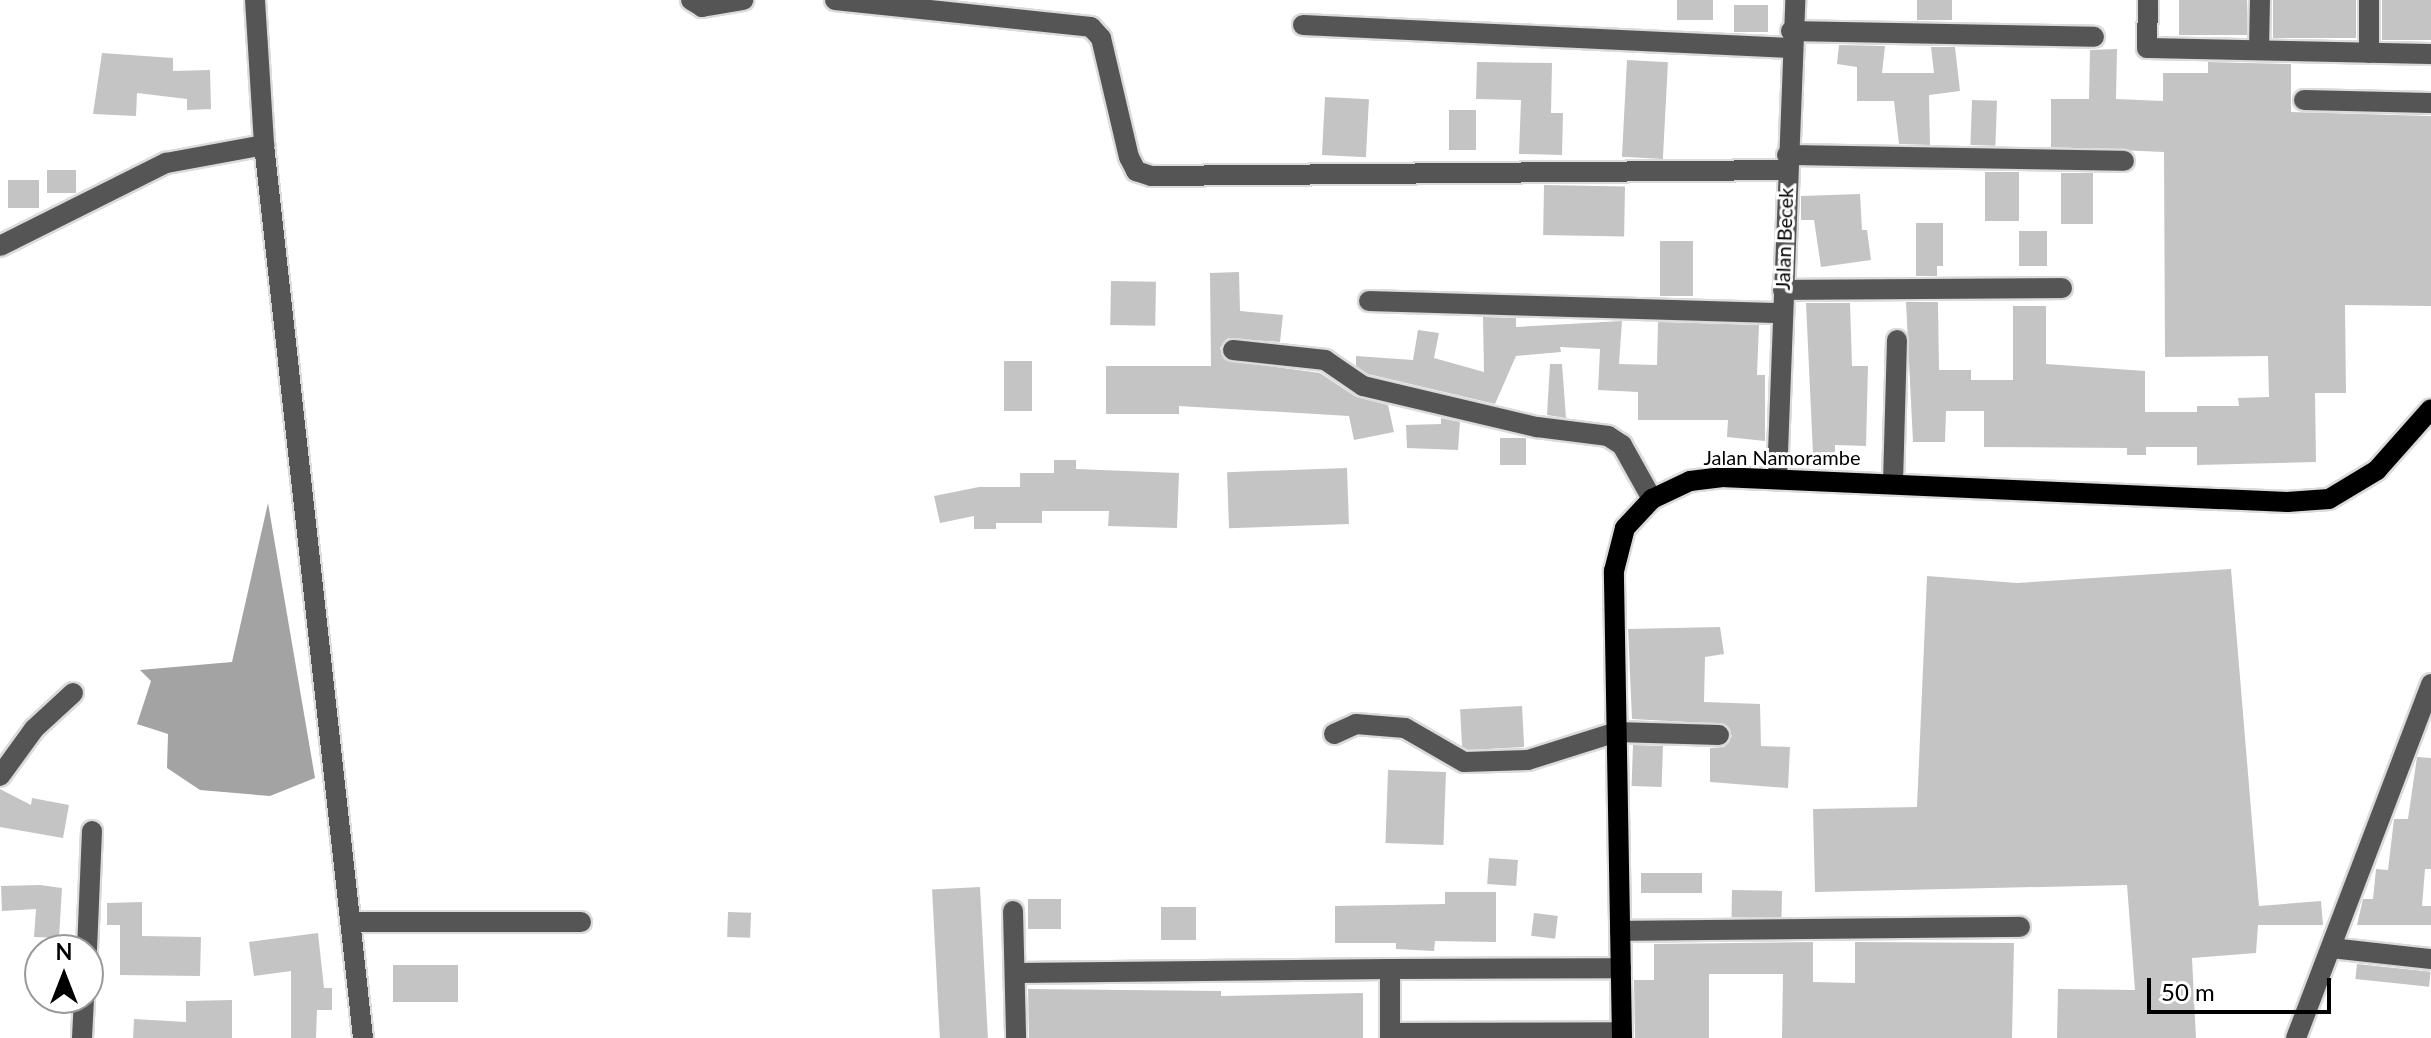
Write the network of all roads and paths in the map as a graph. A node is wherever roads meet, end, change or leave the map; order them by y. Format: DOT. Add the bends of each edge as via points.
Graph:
graph roads {
  1 [pos="255,0"];
  2 [pos="691,0"];
  3 [pos="743,0"];
  4 [pos="835,0"];
  5 [pos="1795,0"];
  6 [pos="2148,0"];
  7 [pos="2260,0"];
  8 [pos="2369,0"];
  9 [pos="1303,25"];
  10 [pos="2094,37"];
  11 [pos="1791,40"];
  12 [pos="2259,50"];
  13 [pos="2369,53"];
  14 [pos="2431,54"];
  15 [pos="2304,100"];
  16 [pos="2431,103"];
  17 [pos="264,145"];
  18 [pos="2124,161"];
  19 [pos="1787,163"];
  20 [pos="0,246"];
  21 [pos="2062,288"];
  22 [pos="1783,290"];
  23 [pos="1369,301"];
  24 [pos="1782,313"];
  25 [pos="1897,340"];
  26 [pos="1233,350"];
  27 [pos="2431,409"];
  28 [pos="1777,478"];
  29 [pos="1893,483"];
  30 [pos="1652,499"];
  31 [pos="2431,684"];
  32 [pos="73,693"];
  33 [pos="1617,732"];
  34 [pos="1334,734"];
  35 [pos="1719,735"];
  36 [pos="0,776"];
  37 [pos="92,831"];
  38 [pos="1013,911"];
  39 [pos="351,922"];
  40 [pos="581,922"];
  41 [pos="2020,927"];
  42 [pos="1620,931"];
  43 [pos="88,934"];
  44 [pos="2331,948"];
  45 [pos="2431,959"];
  46 [pos="1621,968"];
  47 [pos="1390,969"];
  48 [pos="1016,973"];
  49 [pos="83,1014"];
  50 [pos="1622,1035"];
  51 [pos="1390,1036"];
  52 [pos="82,1038"];
  53 [pos="363,1038"];
  54 [pos="1016,1038"];
  55 [pos="2296,1038"];
  1 -- 17 [label="street"];
  2 -- 3 [label="street" via="702,7"];
  4 -- 19 [label="street" via="1091,27 1101,38 1129,157 1136,171 1151,176"];
  5 -- 11 [label="street, Jalan Becek"];
  6 -- 12 [label="street" via="2147,48"];
  7 -- 12 [label="street"];
  8 -- 13 [label="street"];
  9 -- 11 [label="street"];
  10 -- 11 [label="street"];
  11 -- 19 [label="street, Jalan Becek"];
  12 -- 13 [label="street"];
  13 -- 14 [label="street"];
  15 -- 16 [label="street"];
  17 -- 20 [label="street" via="166,163"];
  17 -- 39 [label="street"];
  18 -- 19 [label="street"];
  19 -- 22 [label="street, Jalan Becek"];
  21 -- 22 [label="street"];
  22 -- 24 [label="street, Jalan Becek"];
  23 -- 24 [label="street"];
  24 -- 28 [label="street, Jalan Becek"];
  25 -- 29 [label="street"];
  26 -- 30 [label="street" via="1325,360 1363,386 1537,427 1608,436 1622,445"];
  27 -- 29 [label="main road, Jalan Namorambe" via="2377,470 2329,499 2287,502"];
  28 -- 29 [label="main road, Jalan Namorambe"];
  28 -- 30 [label="main road, Jalan Namorambe" via="1690,481"];
  30 -- 33 [label="main road, Jalan Namorambe" via="1625,528 1615,553"];
  31 -- 44 [label="street"];
  32 -- 36 [label="street" via="34,729"];
  33 -- 34 [label="street" via="1514,762 1464,762 1422,735 1382,724 1356,724"];
  33 -- 35 [label="street"];
  33 -- 42 [label="main road, Jalan Namorambe"];
  37 -- 43 [label="street"];
  38 -- 48 [label="street"];
  39 -- 40 [label="street"];
  39 -- 53 [label="street"];
  41 -- 42 [label="street"];
  42 -- 46 [label="main road, Jalan Namorambe"];
  44 -- 45 [label="street"];
  44 -- 55 [label="street"];
  46 -- 47 [label="street"];
  46 -- 50 [label="main road, Jalan Namorambe"];
  47 -- 48 [label="street"];
  47 -- 51 [label="street"];
  48 -- 54 [label="street"];
  49 -- 52 [label="street"];
  50 -- 51 [label="street"];
}
